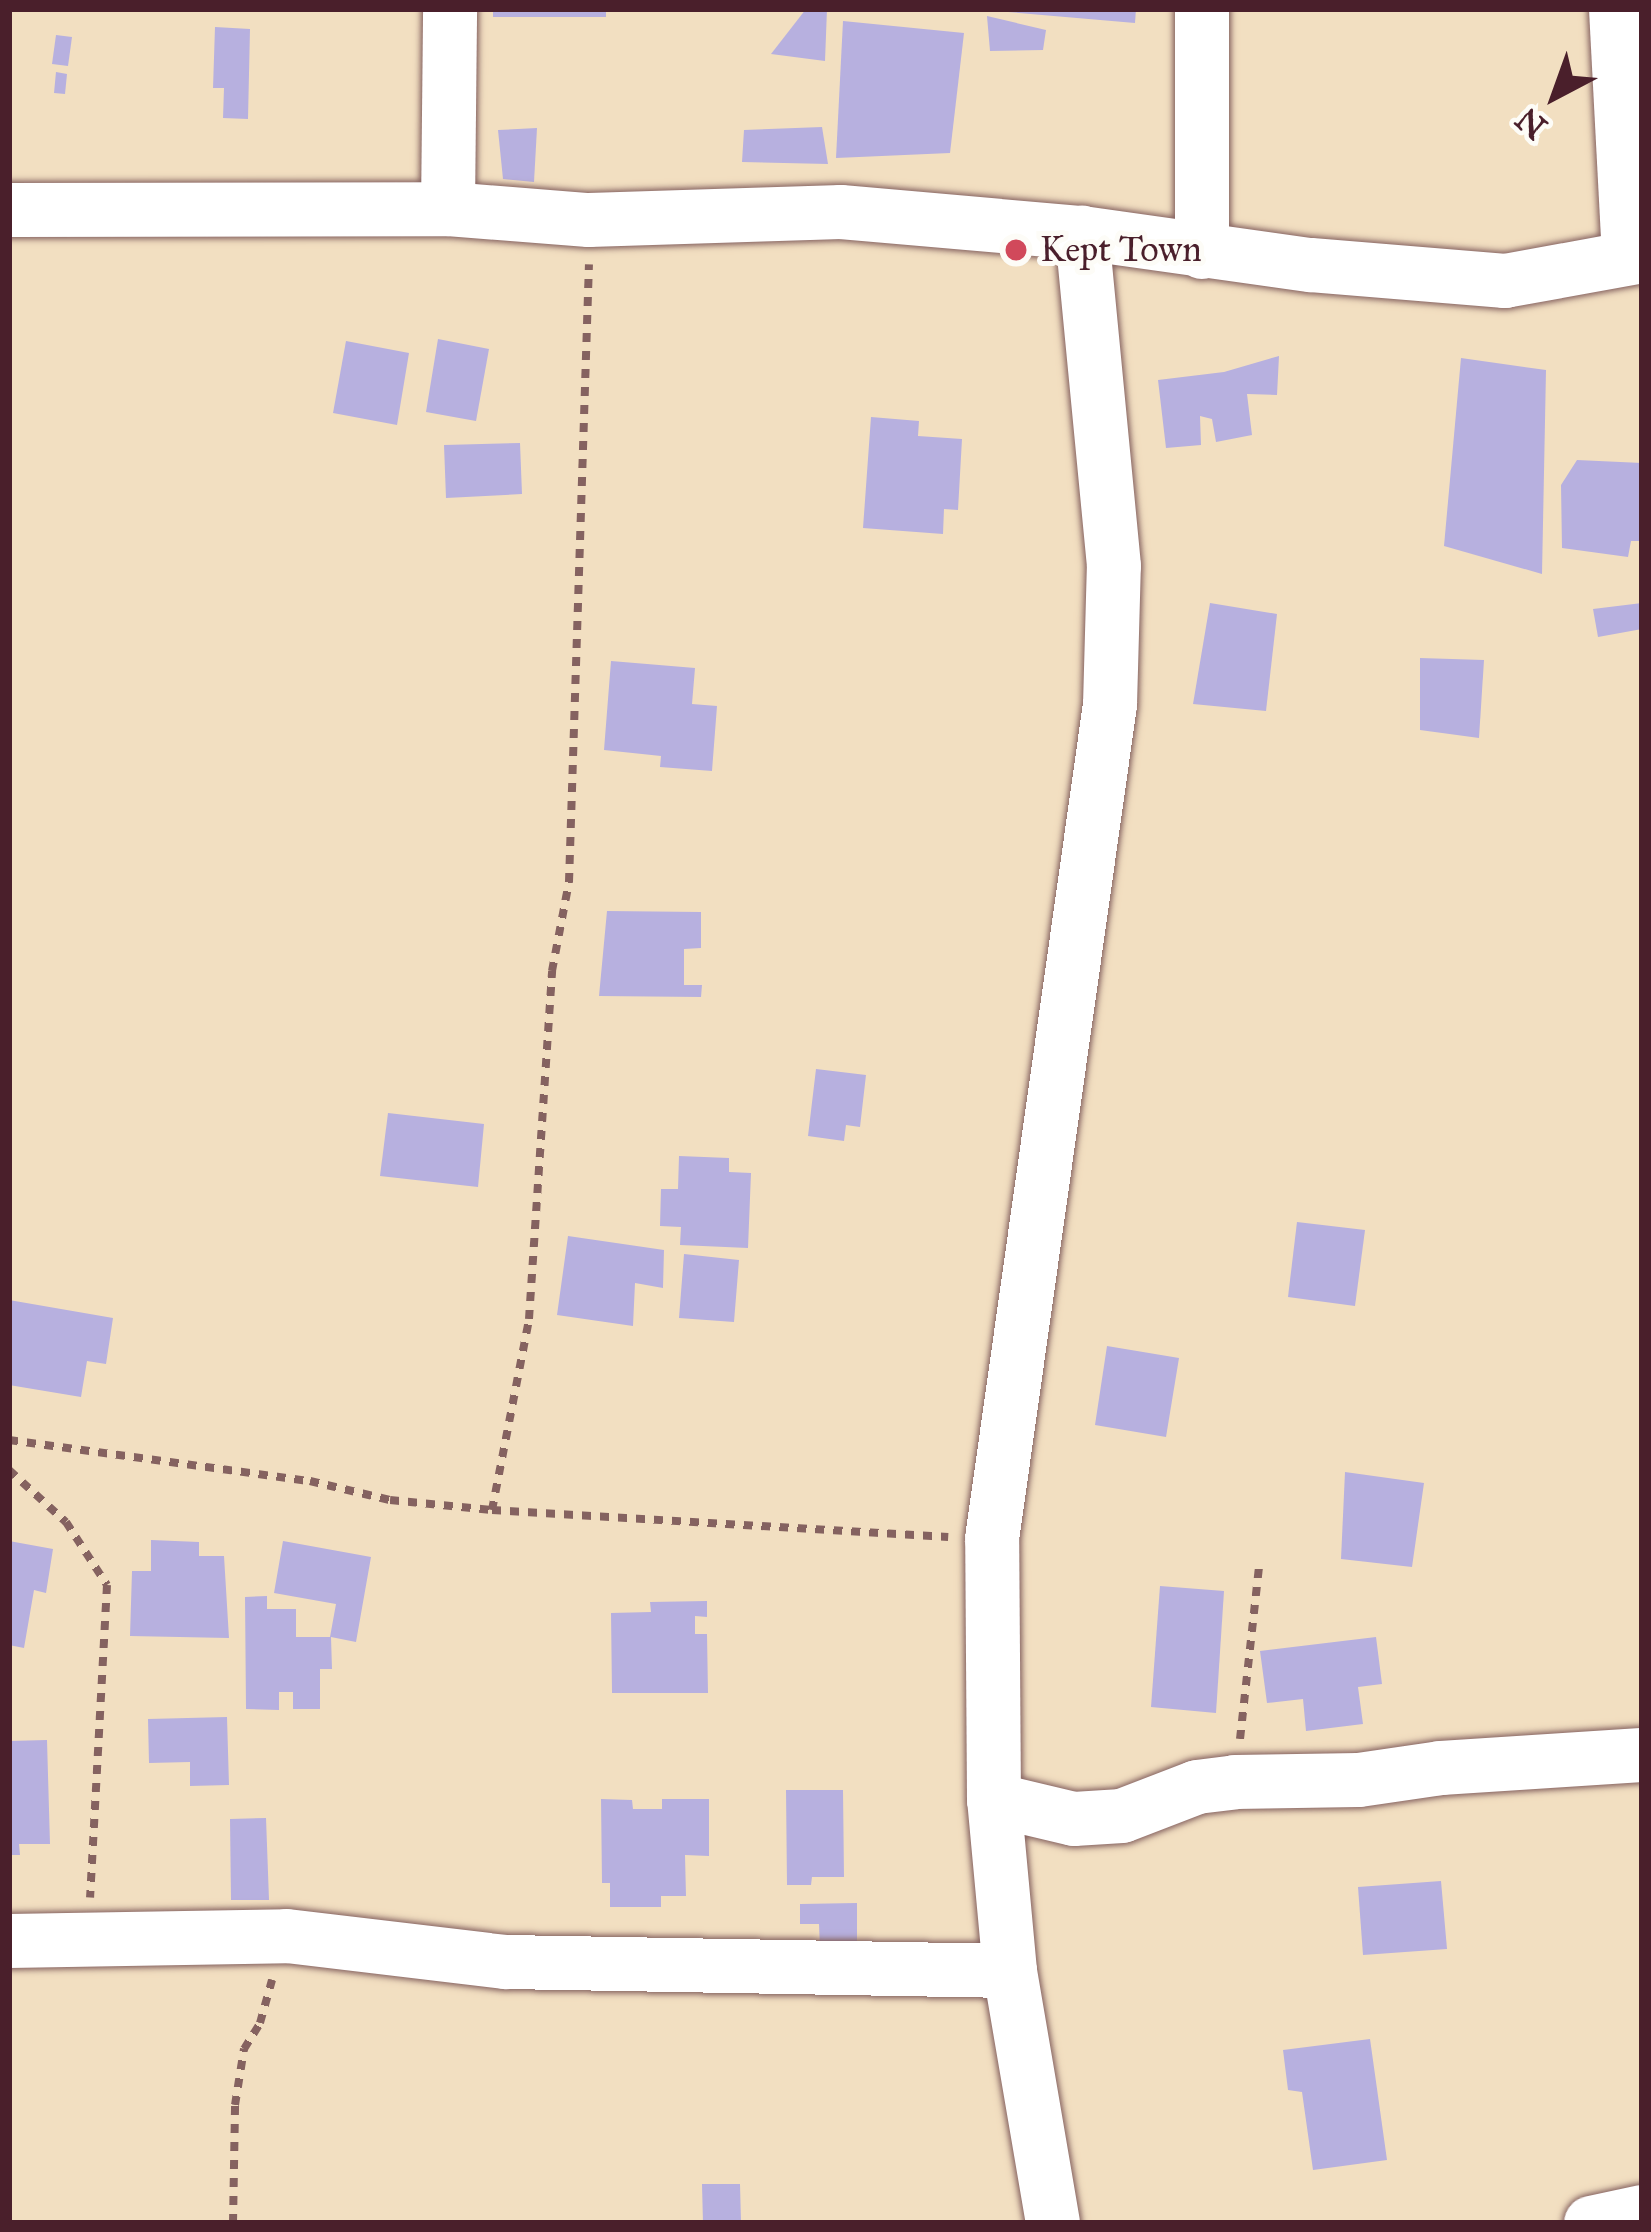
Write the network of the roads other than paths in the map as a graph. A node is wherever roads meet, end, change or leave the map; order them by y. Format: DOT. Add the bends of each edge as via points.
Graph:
graph roads {
  1 [pos="450,9"];
  2 [pos="1202,9"];
  3 [pos="1616,9"];
  4 [pos="448,209"];
  5 [pos="9,210"];
  6 [pos="1082,233"];
  7 [pos="1202,252"];
  8 [pos="1636,256"];
  9 [pos="1642,1754"];
  10 [pos="994,1800"];
  11 [pos="9,1941"];
  12 [pos="1010,1971"];
  13 [pos="1642,2212"];
  14 [pos="1053,2223"];
  15 [pos="1591,2223"];
  1 -- 4 [label="street"];
  2 -- 7 [label="street"];
  3 -- 8 [label="street"];
  4 -- 5 [label="street"];
  4 -- 6 [label="street" via="589,220 841,212"];
  6 -- 7 [label="street"];
  6 -- 10 [label="street" via="1114,566 1110,705 992,1539"];
  7 -- 8 [label="street" via="1504,281"];
  9 -- 10 [label="street" via="1359,1780 1235,1782 1197,1787 1122,1816 1074,1819"];
  10 -- 12 [label="street"];
  11 -- 12 [label="street" via="287,1936 506,1962"];
  12 -- 14 [label="street"];
  13 -- 15 [label="street"];
}
